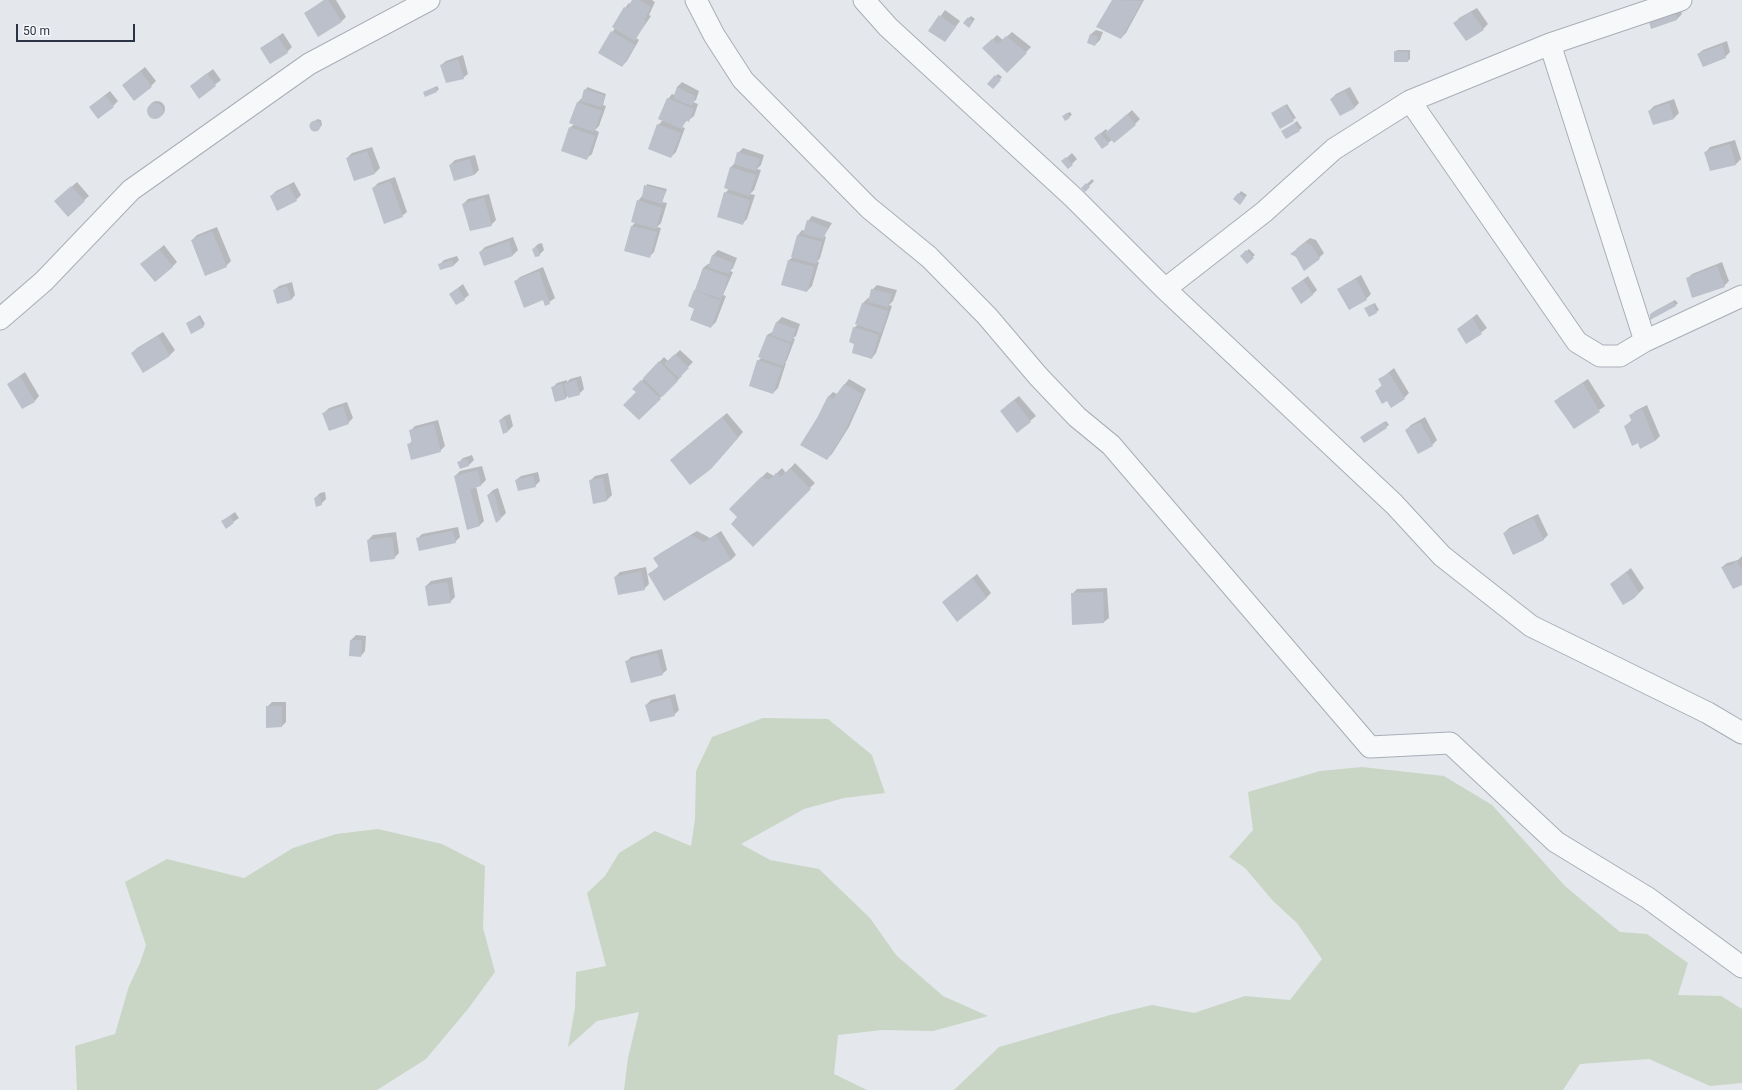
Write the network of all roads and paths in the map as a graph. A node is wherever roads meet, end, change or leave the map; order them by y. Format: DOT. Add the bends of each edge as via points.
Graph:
graph roads {
  1 [pos="429,0"];
  2 [pos="696,0"];
  3 [pos="864,0"];
  4 [pos="1681,0"];
  5 [pos="1550,44"];
  6 [pos="1410,101"];
  7 [pos="1165,288"];
  8 [pos="1742,296"];
  9 [pos="0,319"];
  10 [pos="1646,341"];
  11 [pos="1742,733"];
  12 [pos="1742,967"];
  1 -- 9 [label="street" via="309,64 131,190 44,281"];
  2 -- 12 [label="street" via="714,35 743,80 869,208 929,257 987,316 1077,417 1111,445 1370,746 1450,743 1556,842 1648,898"];
  3 -- 7 [label="street" via="888,28 1074,198"];
  4 -- 5 [label="street"];
  5 -- 6 [label="street"];
  5 -- 10 [label="street"];
  6 -- 7 [label="street" via="1334,149 1264,212"];
  6 -- 10 [label="street" via="1577,342 1600,356 1620,356"];
  7 -- 11 [label="street" via="1394,504 1442,556 1531,626 1708,713"];
  8 -- 10 [label="street"];
}
